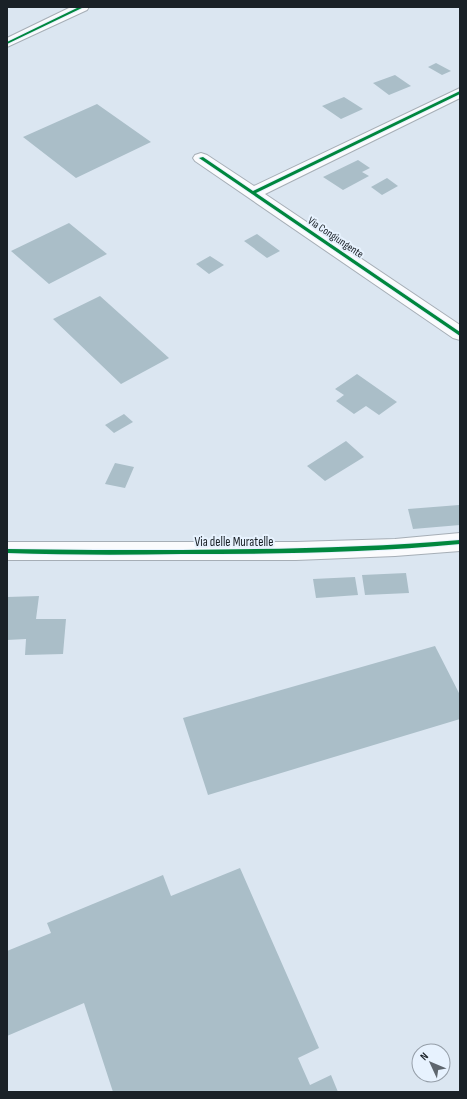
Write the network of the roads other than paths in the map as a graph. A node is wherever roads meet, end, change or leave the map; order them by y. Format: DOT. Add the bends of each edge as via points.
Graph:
graph roads {
  1 [pos="82,7"];
  2 [pos="7,43"];
  3 [pos="460,92"];
  4 [pos="201,158"];
  5 [pos="254,193"];
  6 [pos="460,334"];
  7 [pos="460,542"];
  8 [pos="7,551"];
  1 -- 2 [label="street"];
  3 -- 5 [label="street"];
  4 -- 5 [label="street, Via Congiungente"];
  5 -- 6 [label="street, Via Congiungente"];
  7 -- 8 [label="street, Via delle Muratelle" via="309,552"];
}
